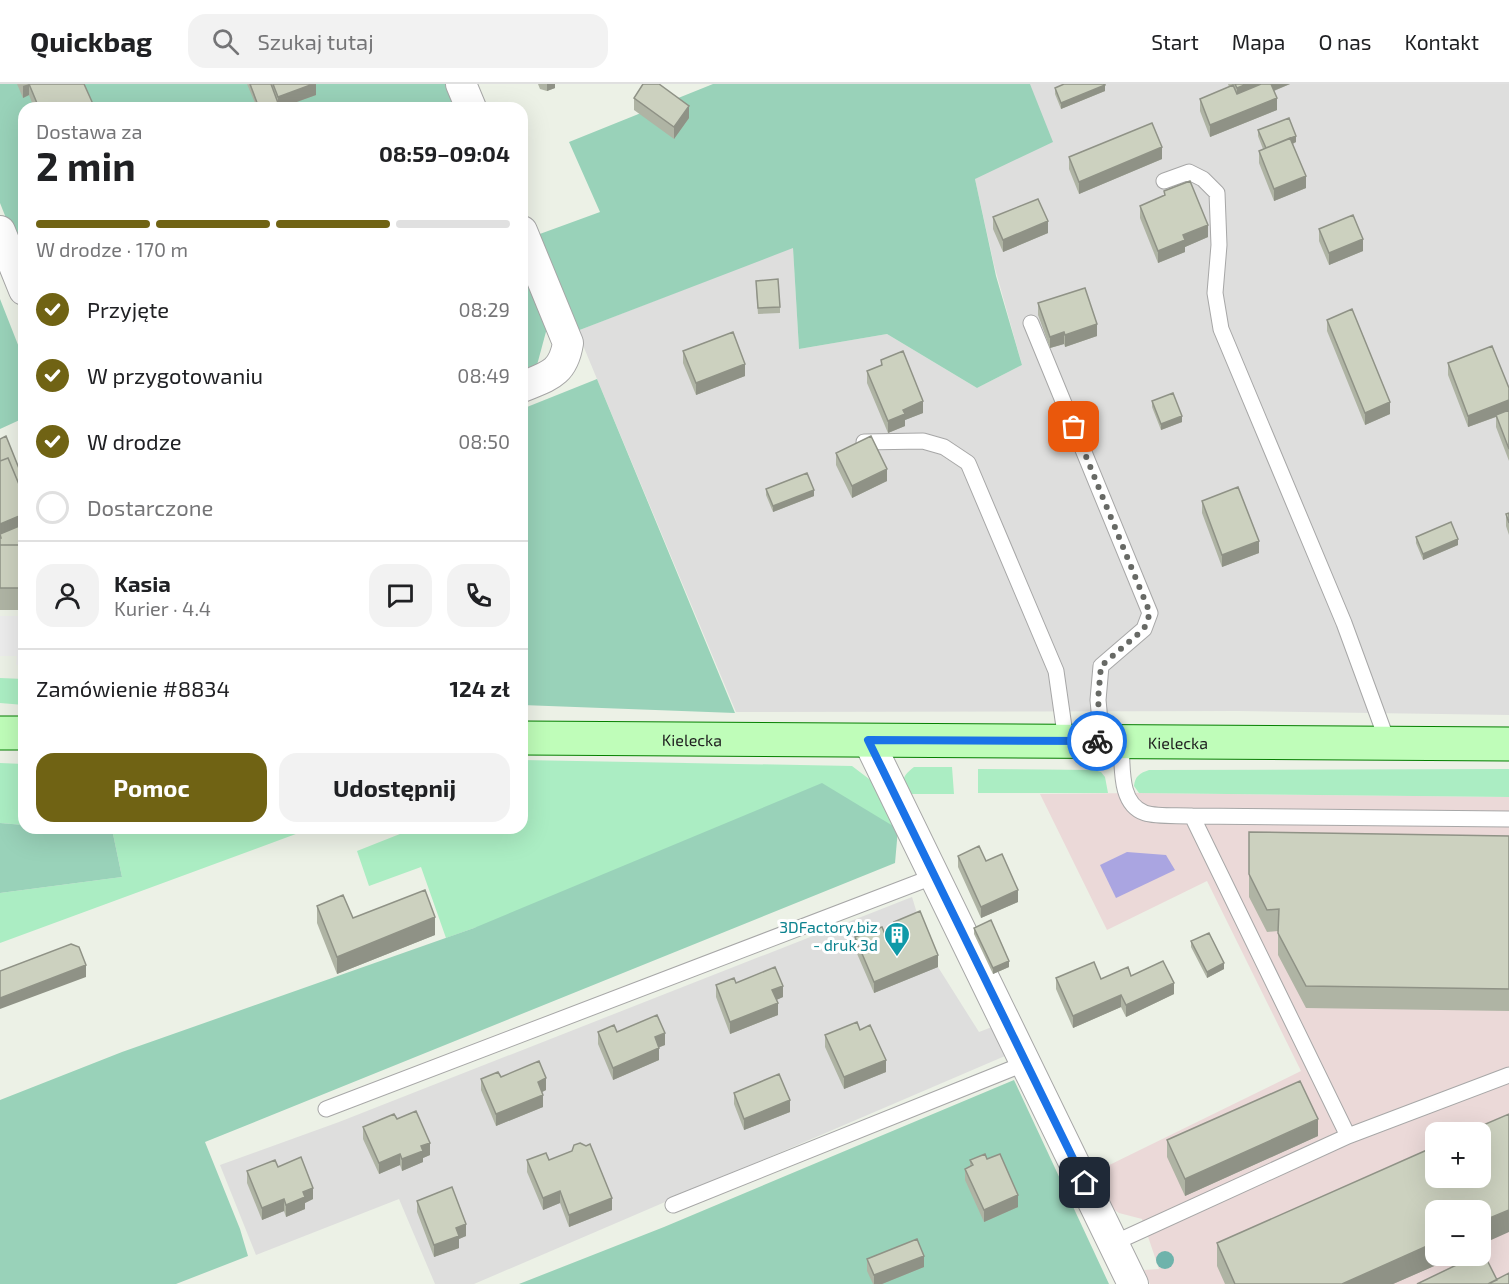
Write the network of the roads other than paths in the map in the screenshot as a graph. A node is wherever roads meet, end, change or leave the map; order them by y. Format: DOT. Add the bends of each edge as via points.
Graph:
graph roads {
  1 [pos="461,84"];
  2 [pos="468,102"];
  3 [pos="1164,182"];
  4 [pos="0,231"];
  5 [pos="528,246"];
  6 [pos="18,275"];
  7 [pos="1031,323"];
  8 [pos="528,384"];
  9 [pos="864,442"];
  10 [pos="0,733"];
  11 [pos="18,733"];
  12 [pos="528,738"];
  13 [pos="868,740"];
  14 [pos="1066,741"];
  15 [pos="1112,742"];
  16 [pos="1388,743"];
  17 [pos="1509,744"];
  18 [pos="1192,816"];
  19 [pos="1509,819"];
  20 [pos="935,876"];
  21 [pos="1026,1063"];
  22 [pos="1509,1075"];
  23 [pos="326,1109"];
  24 [pos="1348,1136"];
  25 [pos="673,1205"];
  26 [pos="1114,1243"];
  27 [pos="1133,1284"];
  1 -- 2 [label="street"];
  3 -- 16 [label="lane" via="1189,172 1217,193 1219,245 1215,293 1221,329 1344,623"];
  4 -- 6 [label="street"];
  5 -- 8 [label="street" via="568,343 566,359 550,375"];
  7 -- 15 [label="lane" via="1150,613 1144,629 1101,666 1098,700"];
  9 -- 14 [label="lane" via="923,441 944,447 968,463 1056,671"];
  10 -- 11 [label="main road"];
  12 -- 13 [label="main road, Kielecka"];
  13 -- 14 [label="main road, Kielecka"];
  13 -- 20 [label="street"];
  14 -- 15 [label="main road, Kielecka"];
  15 -- 16 [label="main road, Kielecka"];
  15 -- 18 [label="lane" via="1126,793 1135,806 1145,813"];
  16 -- 17 [label="main road, Kielecka"];
  18 -- 19 [label="lane"];
  18 -- 24 [label="lane"];
  20 -- 21 [label="street"];
  20 -- 23 [label="lane"];
  21 -- 25 [label="lane"];
  21 -- 26 [label="street"];
  22 -- 24 [label="lane"];
  24 -- 26 [label="lane"];
  26 -- 27 [label="street"];
}
